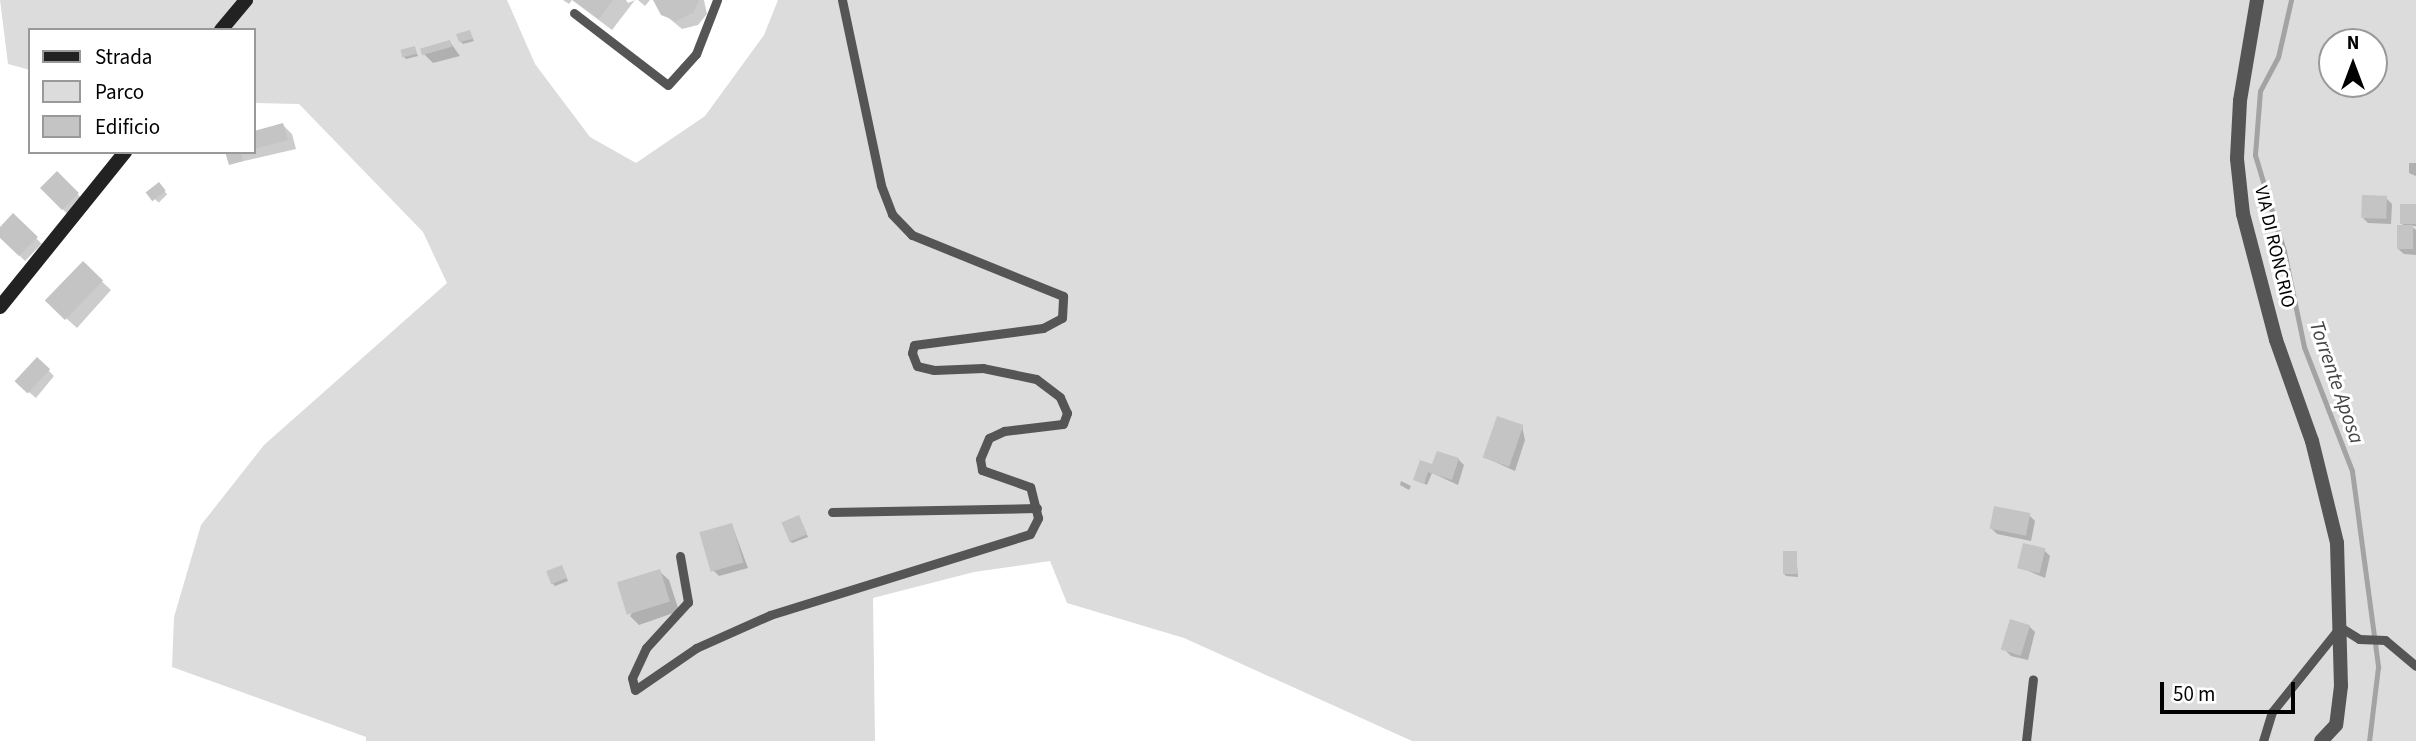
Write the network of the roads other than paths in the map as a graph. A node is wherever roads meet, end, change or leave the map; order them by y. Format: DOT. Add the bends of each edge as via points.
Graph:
graph roads {
  1 [pos="246,0"];
  2 [pos="717,0"];
  3 [pos="842,0"];
  4 [pos="2257,0"];
  5 [pos="574,13"];
  6 [pos="223,28"];
  7 [pos="123,154"];
  8 [pos="0,307"];
  9 [pos="1037,508"];
  10 [pos="831,512"];
  11 [pos="680,556"];
  12 [pos="2340,627"];
  13 [pos="2416,666"];
  14 [pos="2033,679"];
  15 [pos="2026,741"];
  16 [pos="2263,741"];
  17 [pos="2321,741"];
  1 -- 6 [label="main road"];
  2 -- 5 [label="lane" via="696,54 668,85"];
  3 -- 9 [label="lane" via="881,185 892,214 912,235 1063,296 1062,318 1043,328 914,345 912,353 918,366 983,368 1036,379 1060,397 1067,413 1063,424 1004,431 989,438 980,459 982,470 1030,487"];
  4 -- 12 [label="street, VIA DI RONCRIO" via="2240,101 2237,159 2244,214 2276,340 2312,441 2337,542"];
  7 -- 8 [label="main road"];
  9 -- 10 [label="lane"];
  9 -- 11 [label="lane" via="1030,534 770,615 696,648 635,690 632,678 646,648 688,602"];
  12 -- 13 [label="lane" via="2359,639 2385,640"];
  12 -- 16 [label="lane" via="2272,712"];
  12 -- 17 [label="street, VIA DI RONCRIO" via="2336,725"];
  14 -- 15 [label="lane"];
}
